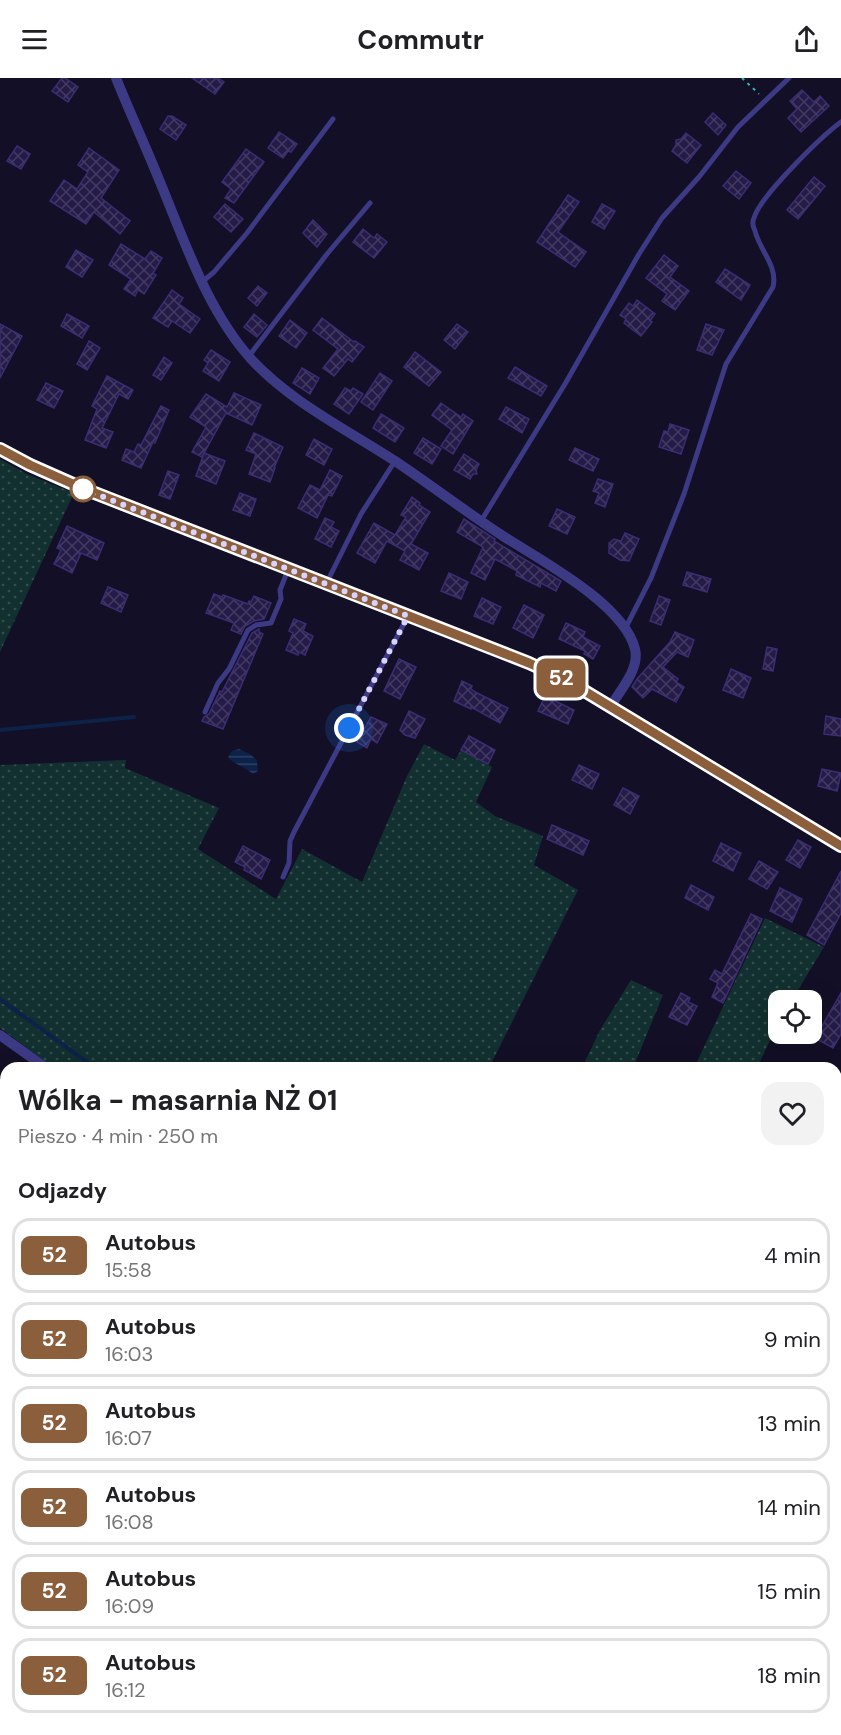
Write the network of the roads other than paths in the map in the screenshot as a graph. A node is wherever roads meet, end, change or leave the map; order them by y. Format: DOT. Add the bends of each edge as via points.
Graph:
graph roads {
  1 [pos="116,78"];
  2 [pos="789,78"];
  3 [pos="333,119"];
  4 [pos="841,122"];
  5 [pos="370,203"];
  6 [pos="202,282"];
  7 [pos="249,356"];
  8 [pos="0,449"];
  9 [pos="395,461"];
  10 [pos="482,521"];
  11 [pos="288,569"];
  12 [pos="326,584"];
  13 [pos="408,616"];
  14 [pos="625,628"];
  15 [pos="611,706"];
  16 [pos="205,712"];
  17 [pos="841,846"];
  18 [pos="283,878"];
  19 [pos="0,1035"];
  20 [pos="38,1062"];
  1 -- 6 [label="street"];
  2 -- 10 [label="lane" via="738,127 662,218"];
  3 -- 6 [label="lane" via="247,233"];
  4 -- 14 [label="lane" via="796,163 754,216 754,230 774,274 773,287 726,364 684,494 651,578"];
  5 -- 7 [label="lane"];
  6 -- 7 [label="street"];
  7 -- 9 [label="street" via="306,406"];
  8 -- 11 [label="street" via="61,480"];
  9 -- 10 [label="street"];
  9 -- 12 [label="lane" via="355,525"];
  10 -- 14 [label="street" via="576,582"];
  11 -- 12 [label="street"];
  11 -- 16 [label="lane" via="271,623 256,624 248,630"];
  12 -- 13 [label="street"];
  13 -- 15 [label="street" via="541,669"];
  13 -- 18 [label="lane" via="294,832"];
  14 -- 15 [label="street" via="634,646 635,663"];
  15 -- 17 [label="street"];
  19 -- 20 [label="street"];
}
